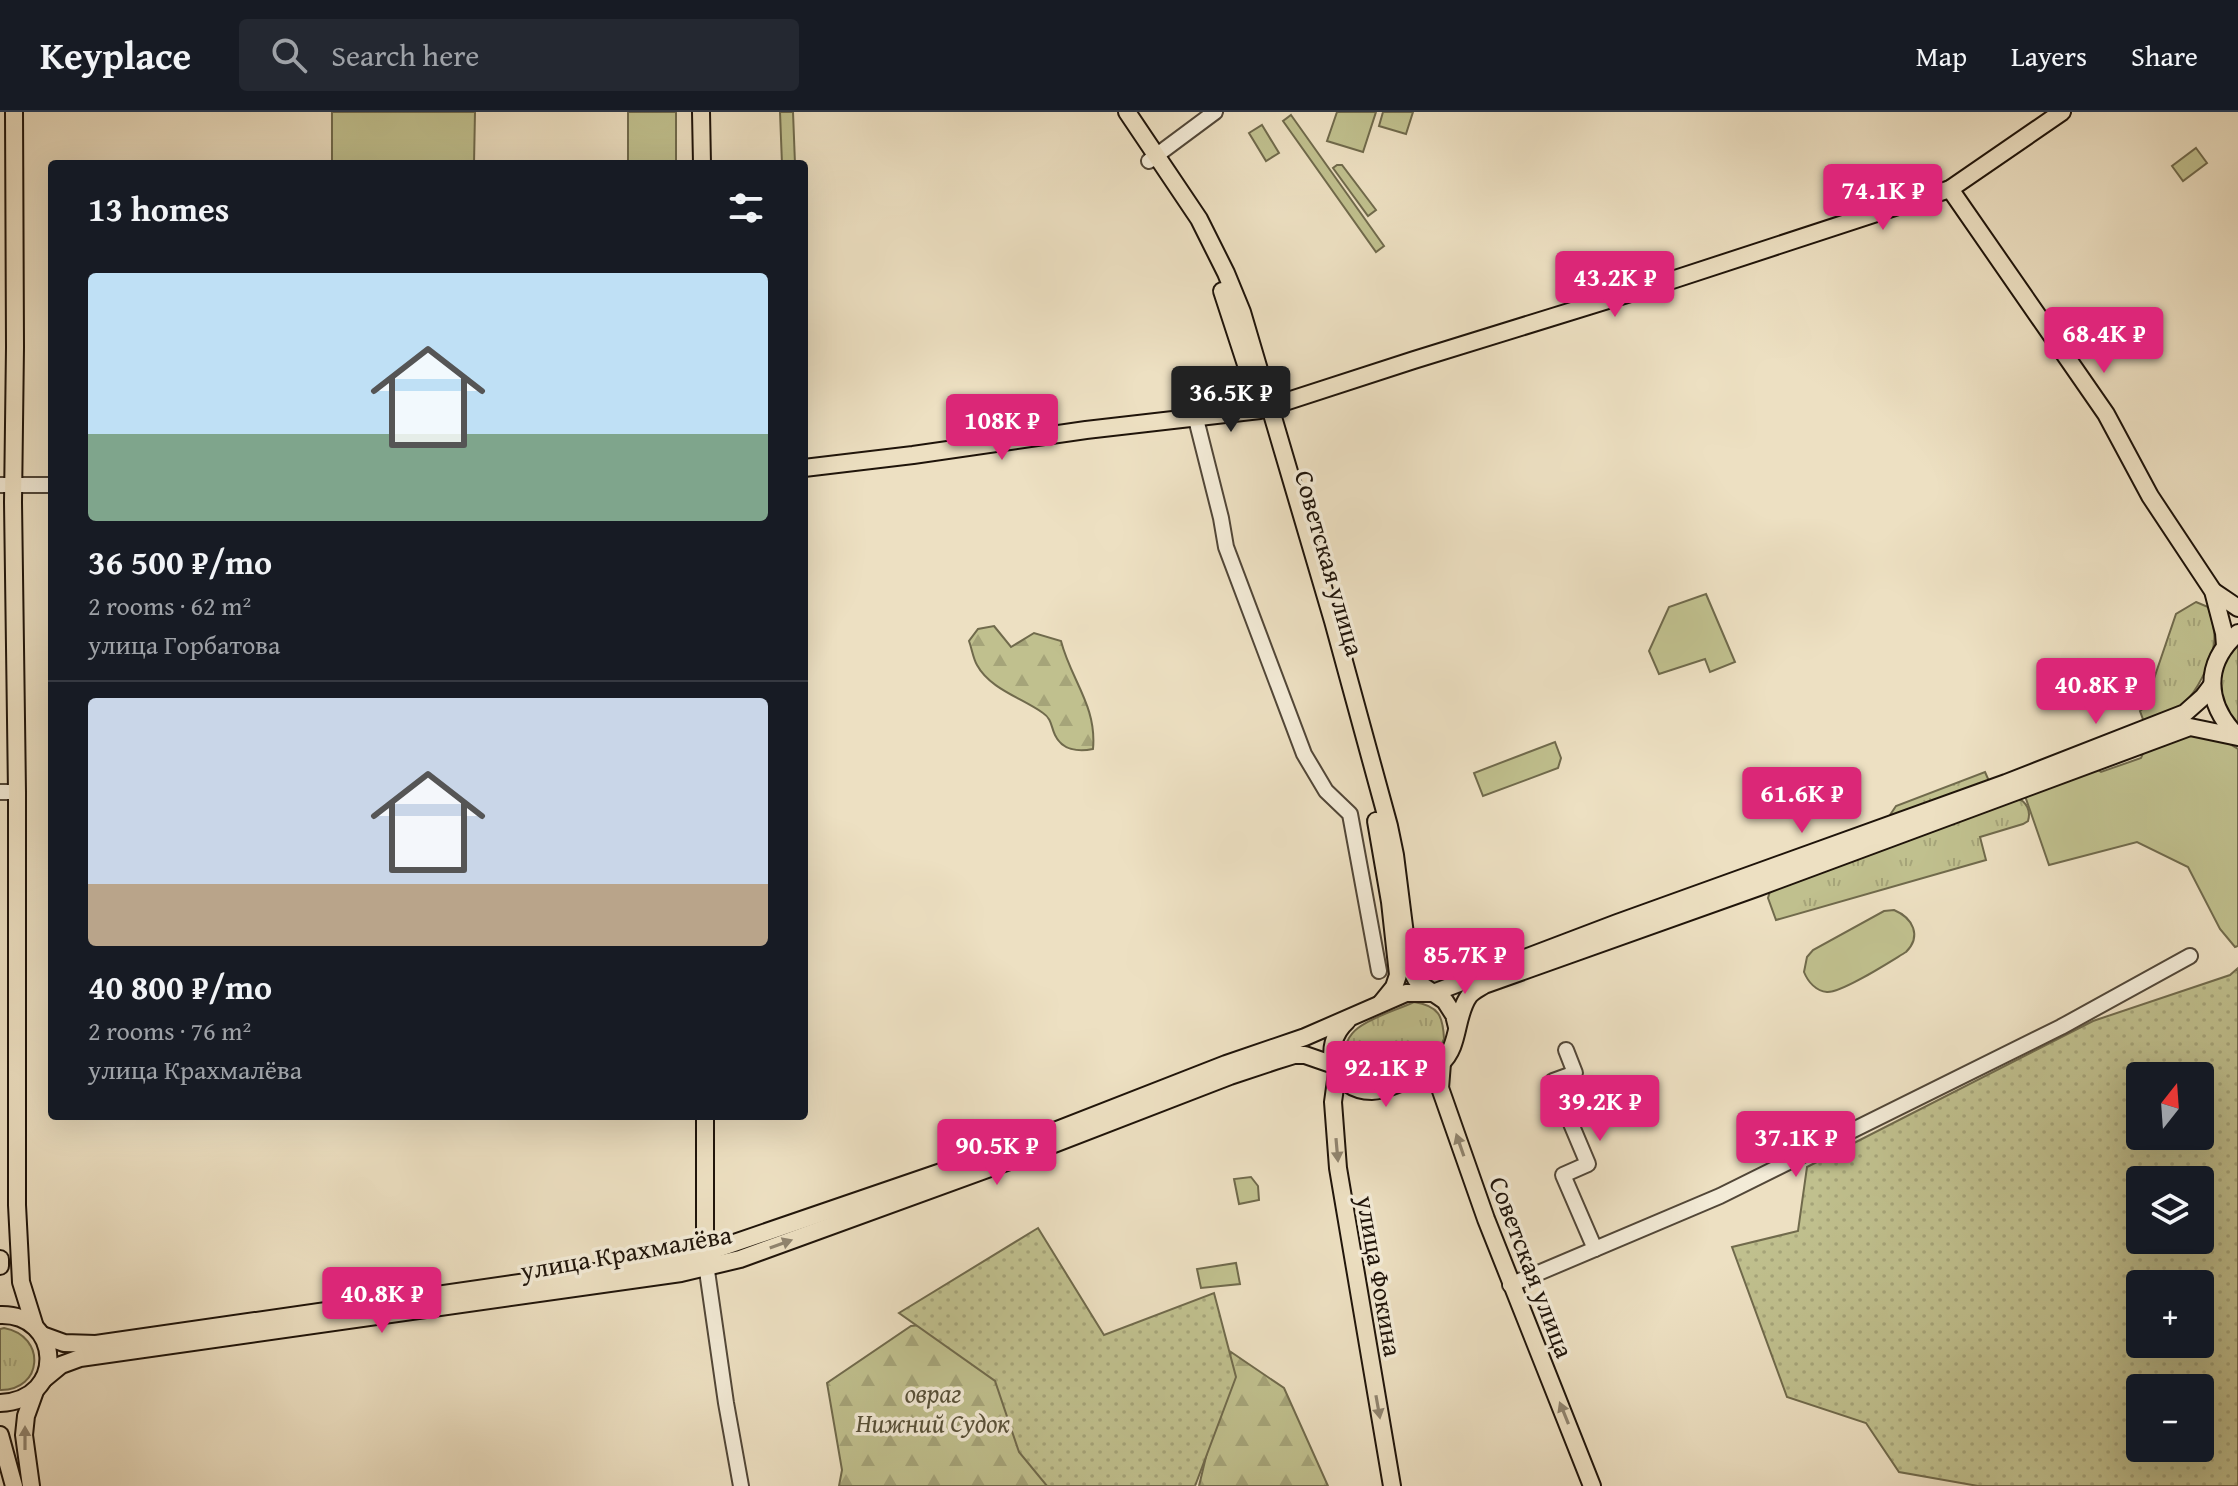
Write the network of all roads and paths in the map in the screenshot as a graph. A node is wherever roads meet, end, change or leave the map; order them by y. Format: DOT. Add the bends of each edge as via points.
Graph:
graph roads {
  1 [pos="14,112"];
  2 [pos="701,112"];
  3 [pos="1114,112"];
  4 [pos="1127,112"];
  5 [pos="1215,112"];
  6 [pos="2062,112"];
  7 [pos="1153,158"];
  8 [pos="702,160"];
  9 [pos="1950,189"];
  10 [pos="1265,408"];
  11 [pos="1196,419"];
  12 [pos="808,468"];
  13 [pos="7,485"];
  14 [pos="48,485"];
  15 [pos="2213,591"];
  16 [pos="2238,608"];
  17 [pos="2238,633"];
  18 [pos="2225,646"];
  19 [pos="2212,685"];
  20 [pos="2188,720"];
  21 [pos="2238,737"];
  22 [pos="9,792"];
  23 [pos="2190,956"];
  24 [pos="1379,971"];
  25 [pos="1433,993"];
  26 [pos="1378,1006"];
  27 [pos="1349,1019"];
  28 [pos="1457,1027"];
  29 [pos="1566,1050"];
  30 [pos="1442,1063"];
  31 [pos="1336,1069"];
  32 [pos="705,1120"];
  33 [pos="1595,1249"];
  34 [pos="0,1259"];
  35 [pos="706,1260"];
  36 [pos="0,1266"];
  37 [pos="1510,1285"];
  38 [pos="0,1315"];
  39 [pos="39,1331"];
  40 [pos="40,1385"];
  41 [pos="0,1403"];
  42 [pos="0,1435"];
  43 [pos="14,1486"];
  44 [pos="31,1486"];
  45 [pos="741,1486"];
  46 [pos="1392,1486"];
  47 [pos="1592,1486"];
  1 -- 13 [label="main road"];
  2 -- 8 [label="main road"];
  3 -- 7 [label="main road, Советская улица"];
  4 -- 7 [label="main road, Советская улица"];
  5 -- 7 [label="street"];
  6 -- 9 [label="main road"];
  7 -- 10 [label="main road, Советская улица" via="1215,275"];
  9 -- 10 [label="main road"];
  9 -- 15 [label="main road" via="2106,414 2150,496"];
  10 -- 11 [label="main road"];
  10 -- 25 [label="main road, Советская улица" via="1333,621 1389,826 1409,966"];
  10 -- 26 [label="main road, Советская улица" via="1378,828 1398,975"];
  11 -- 12 [label="main road"];
  11 -- 24 [label="street" via="1226,547 1304,754 1326,791 1350,814"];
  13 -- 14 [label="street"];
  13 -- 22 [label="main road"];
  15 -- 16 [label="main road"];
  15 -- 18 [label="main road"];
  17 -- 18 [label="main road"];
  18 -- 19 [label="main road"];
  19 -- 20 [label="main road"];
  19 -- 21 [label="main road" via="2217,710"];
  20 -- 21 [label="main road"];
  20 -- 25 [label="main road"];
  20 -- 28 [label="main road" via="1759,887 1484,985 1470,994"];
  22 -- 39 [label="main road" via="21,1282"];
  23 -- 33 [label="street" via="1888,1114 1720,1196"];
  25 -- 26 [label="main road" via="1406,993"];
  25 -- 28 [label="main road" via="1445,1001"];
  26 -- 27 [label="main road"];
  27 -- 31 [label="main road" via="1333,1041"];
  27 -- 35 [label="main road, улица Крахмалёва"];
  28 -- 30 [label="main road"];
  29 -- 33 [label="street" via="1575,1073 1553,1081 1588,1164 1563,1175"];
  30 -- 31 [label="main road" via="1372,1091 1352,1086"];
  37 -- 30 [label="main road, Советская улица, one-way" via="1440,1088"];
  35 -- 31 [label="main road, улица Крахмалёва, one-way" via="740,1259 1294,1055"];
  31 -- 46 [label="main road, улица Фокина, one-way" via="1339,1177"];
  32 -- 35 [label="main road"];
  33 -- 37 [label="street"];
  34 -- 36 [label="main road"];
  35 -- 39 [label="main road, улица Крахмалёва" via="96,1344 64,1343"];
  35 -- 40 [label="main road, улица Крахмалёва" via="681,1273 80,1358 61,1365"];
  35 -- 45 [label="street"];
  47 -- 37 [label="main road, Советская улица, one-way"];
  38 -- 39 [label="main road, улица Крахмалёва" via="23,1319"];
  39 -- 40 [label="main road" via="48,1350"];
  40 -- 41 [label="main road, улица Крахмалёва" via="25,1399"];
  44 -- 40 [label="main road, one-way" via="24,1435"];
  42 -- 43 [label="main road"];
}
